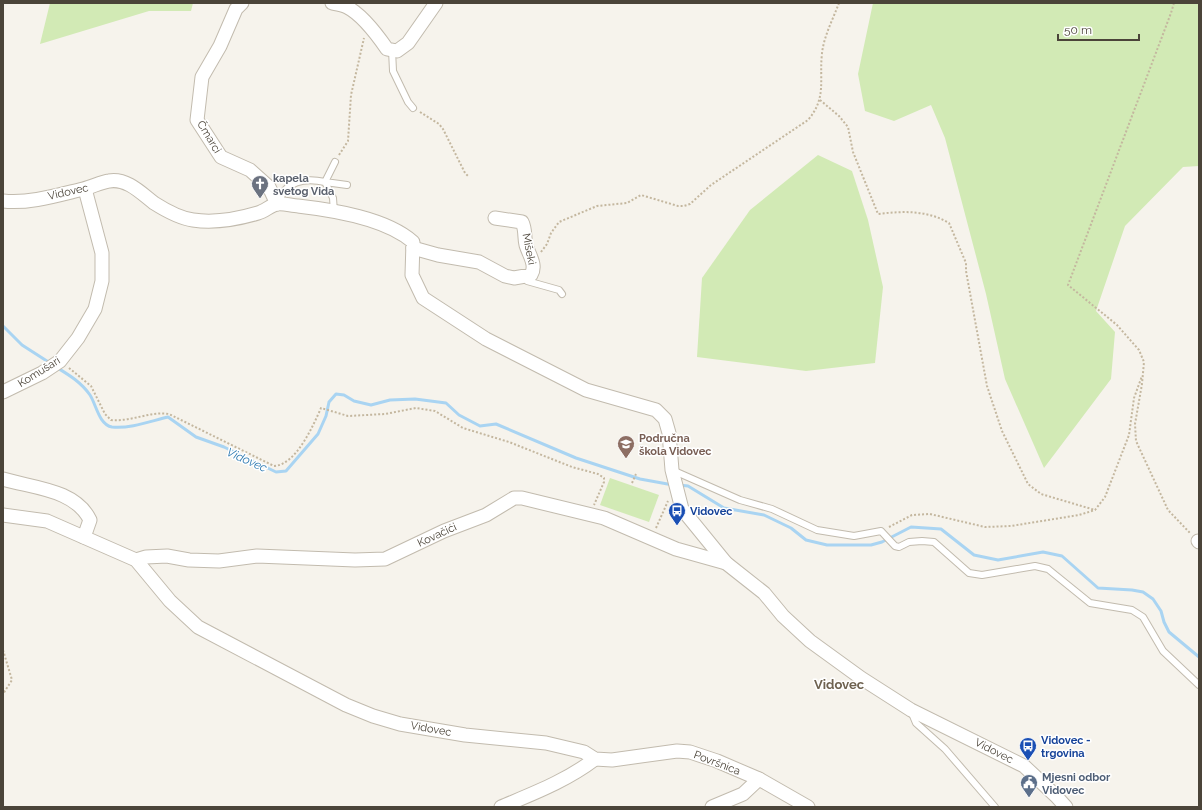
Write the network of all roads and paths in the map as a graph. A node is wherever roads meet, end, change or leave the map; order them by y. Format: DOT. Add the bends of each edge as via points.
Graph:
graph roads {
  1 [pos="242,3"];
  2 [pos="332,3"];
  3 [pos="436,3"];
  4 [pos="839,3"];
  5 [pos="1174,3"];
  6 [pos="367,25"];
  7 [pos="392,50"];
  8 [pos="820,100"];
  9 [pos="413,108"];
  10 [pos="335,162"];
  11 [pos="468,176"];
  12 [pos="325,182"];
  13 [pos="347,185"];
  14 [pos="85,189"];
  15 [pos="3,201"];
  16 [pos="278,204"];
  17 [pos="334,212"];
  18 [pos="495,218"];
  19 [pos="413,248"];
  20 [pos="531,257"];
  21 [pos="525,277"];
  22 [pos="562,294"];
  23 [pos="56,364"];
  24 [pos="1143,372"];
  25 [pos="3,392"];
  26 [pos="636,474"];
  27 [pos="3,479"];
  28 [pos="632,483"];
  29 [pos="675,484"];
  30 [pos="1095,510"];
  31 [pos="3,515"];
  32 [pos="590,515"];
  33 [pos="660,518"];
  34 [pos="882,532"];
  35 [pos="84,536"];
  36 [pos="1198,542"];
  37 [pos="136,560"];
  38 [pos="726,563"];
  39 [pos="3,650"];
  40 [pos="1199,685"];
  41 [pos="3,694"];
  42 [pos="911,710"];
  43 [pos="594,759"];
  44 [pos="759,779"];
  45 [pos="501,807"];
  46 [pos="712,807"];
  47 [pos="808,807"];
  48 [pos="995,807"];
  49 [pos="1066,807"];
  1 -- 16 [label="street, Čmarci" via="236,9 202,78 197,120 221,157 250,170 269,187"];
  2 -- 6 [label="street" via="346,6"];
  3 -- 7 [label="street" via="408,43 397,50"];
  4 -- 8 [label="path" via="822,52"];
  5 -- 24 [label="path" via="1068,285 1117,325 1139,350 1144,362"];
  6 -- 7 [label="street" via="387,48"];
  6 -- 10 [label="path" via="351,95 348,141"];
  7 -- 9 [label="lane" via="393,71"];
  8 -- 20 [label="path" via="808,120 711,185 690,204 678,206 641,195 622,205 588,209 559,222 551,232 544,249"];
  8 -- 30 [label="path" via="848,127 853,152 878,214 903,211 924,213 949,223 966,263 987,386 1002,431 1028,484 1040,494"];
  9 -- 11 [label="path" via="439,124"];
  10 -- 12 [label="lane"];
  12 -- 13 [label="lane"];
  12 -- 16 [label="lane" via="310,179 294,183 280,195"];
  12 -- 17 [label="lane" via="333,198"];
  14 -- 15 [label="street, Vidovec" via="15,202"];
  14 -- 16 [label="street, Vidovec" via="110,181 130,184 155,203 193,220 214,221 234,218 258,213"];
  14 -- 23 [label="street, Komušari" via="102,252 102,281 95,309 78,338"];
  16 -- 17 [label="street"];
  17 -- 19 [label="street" via="370,220 405,235 412,242"];
  18 -- 20 [label="street, Mišeki" via="522,222"];
  19 -- 21 [label="street, Mišeki" via="479,262 505,276"];
  19 -- 29 [label="street, Vidovec" via="412,275 423,298 486,339 586,390 656,410 665,419 669,433"];
  20 -- 21 [label="street, Mišeki" via="533,272"];
  21 -- 22 [label="lane" via="527,281 559,290"];
  23 -- 25 [label="street, Komušari"];
  23 -- 32 [label="path" via="83,378 91,386 105,414 111,420 136,418 160,412 169,414 274,466 286,463 303,443 321,408 348,416 384,414 416,408 435,411 463,428 510,442 604,478"];
  24 -- 30 [label="path" via="1134,398 1128,435 1105,497"];
  24 -- 36 [label="path" via="1135,424 1136,441 1168,510"];
  26 -- 28 [label="path"];
  27 -- 35 [label="street" via="52,490 76,504 86,512 90,520"];
  29 -- 33 [label="path"];
  29 -- 34 [label="lane" via="772,509 817,530 854,536"];
  29 -- 38 [label="street, Vidovec" via="682,509"];
  30 -- 34 [label="path" via="1079,516 986,527 930,514 912,515"];
  31 -- 35 [label="street, Vidovec" via="47,521"];
  32 -- 37 [label="street, Kovačići" via="514,498 486,515 444,531 385,559 257,556 218,561 167,556"];
  32 -- 38 [label="street, Kovačići" via="604,518 676,549"];
  34 -- 40 [label="lane" via="899,547 909,542 934,542 969,572 982,575 1035,566 1048,569 1090,602 1132,610 1143,617 1163,651"];
  35 -- 37 [label="street, Vidovec"];
  37 -- 43 [label="street, Vidovec" via="170,601 198,626 346,705 400,724 465,735 546,742 584,752"];
  38 -- 42 [label="street, Vidovec" via="764,593 783,616 810,641"];
  39 -- 41 [label="path" via="12,680"];
  42 -- 48 [label="lane, Vidovec" via="916,723 945,749"];
  42 -- 49 [label="street, Vidovec" via="1024,766"];
  43 -- 44 [label="street, Površnica" via="612,760 677,751 690,752"];
  43 -- 45 [label="street" via="552,786"];
  44 -- 46 [label="street" via="743,794"];
  44 -- 47 [label="street, Površnica"];
}
